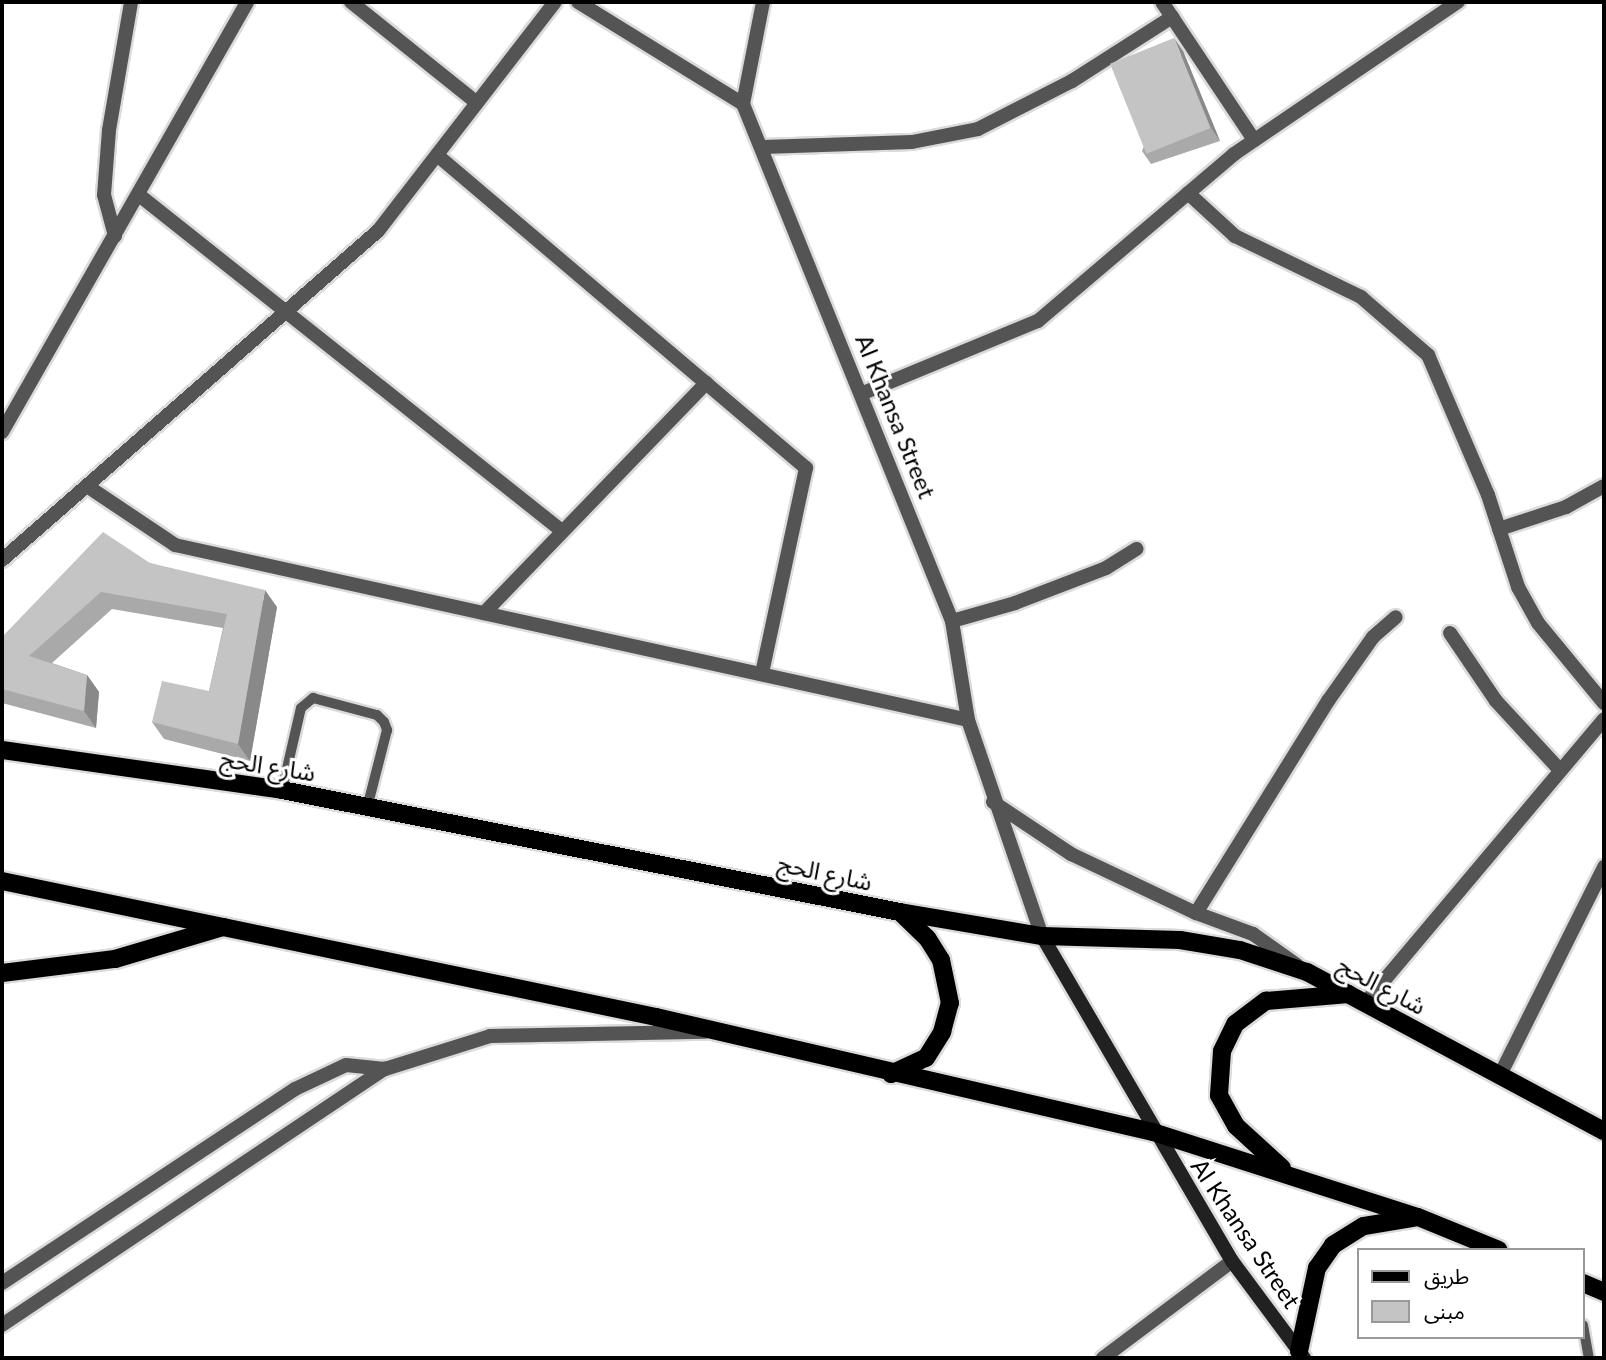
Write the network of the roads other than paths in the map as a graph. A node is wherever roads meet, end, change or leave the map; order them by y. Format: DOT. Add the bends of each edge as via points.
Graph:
graph roads {
  1 [pos="131,2"];
  2 [pos="247,2"];
  3 [pos="351,2"];
  4 [pos="555,2"];
  5 [pos="578,2"];
  6 [pos="763,2"];
  7 [pos="1162,2"];
  8 [pos="1458,2"];
  9 [pos="1172,17"];
  10 [pos="477,103"];
  11 [pos="743,104"];
  12 [pos="1254,139"];
  13 [pos="764,147"];
  14 [pos="437,155"];
  15 [pos="1188,193"];
  16 [pos="139,195"];
  17 [pos="115,236"];
  18 [pos="284,313"];
  19 [pos="706,383"];
  20 [pos="863,393"];
  21 [pos="2,432"];
  22 [pos="87,486"];
  23 [pos="1604,486"];
  24 [pos="1499,528"];
  25 [pos="562,531"];
  26 [pos="1137,549"];
  27 [pos="2,560"];
  28 [pos="484,613"];
  29 [pos="1395,617"];
  30 [pos="953,621"];
  31 [pos="1450,633"];
  32 [pos="762,674"];
  33 [pos="1604,703"];
  34 [pos="1604,719"];
  35 [pos="968,720"];
  36 [pos="2,750"];
  37 [pos="1559,769"];
  38 [pos="282,790"];
  39 [pos="993,802"];
  40 [pos="367,807"];
  41 [pos="1604,867"];
  42 [pos="2,881"];
  43 [pos="900,912"];
  44 [pos="1196,914"];
  45 [pos="224,927"];
  46 [pos="1042,936"];
  47 [pos="1307,972"];
  48 [pos="2,973"];
  49 [pos="1349,994"];
  50 [pos="1365,1003"];
  51 [pos="715,1031"];
  52 [pos="385,1069"];
  53 [pos="891,1074"];
  54 [pos="1500,1075"];
  55 [pos="1604,1131"];
  56 [pos="1153,1132"];
  57 [pos="1287,1173"];
  58 [pos="1418,1217"];
  59 [pos="1494,1248"];
  60 [pos="1232,1261"];
  61 [pos="2,1283"];
  62 [pos="1585,1284"];
  63 [pos="1604,1292"];
  64 [pos="2,1325"];
  65 [pos="1585,1336"];
  66 [pos="1302,1355"];
  67 [pos="1103,1358"];
  68 [pos="1589,1358"];
  1 -- 17 [label="street" via="108,130 104,195"];
  2 -- 16 [label="street"];
  3 -- 10 [label="street"];
  4 -- 10 [label="street"];
  5 -- 11 [label="street"];
  6 -- 11 [label="street"];
  7 -- 9 [label="street"];
  8 -- 12 [label="street"];
  9 -- 12 [label="street"];
  9 -- 13 [label="street" via="1072,81 978,129 912,142"];
  10 -- 14 [label="street"];
  11 -- 13 [label="street, Al Khansa Street"];
  12 -- 15 [label="street"];
  13 -- 20 [label="street, Al Khansa Street"];
  14 -- 18 [label="street" via="379,231"];
  14 -- 19 [label="street"];
  15 -- 20 [label="street" via="1038,321"];
  15 -- 24 [label="street" via="1235,236 1361,297 1428,355"];
  16 -- 17 [label="street"];
  16 -- 18 [label="street"];
  17 -- 21 [label="street"];
  18 -- 22 [label="street"];
  18 -- 25 [label="street"];
  19 -- 25 [label="street"];
  19 -- 32 [label="street" via="806,468"];
  20 -- 30 [label="street, Al Khansa Street"];
  22 -- 27 [label="street"];
  22 -- 28 [label="street" via="175,545"];
  23 -- 24 [label="street" via="1566,507"];
  24 -- 33 [label="street" via="1518,587 1538,623"];
  25 -- 28 [label="street"];
  26 -- 30 [label="street" via="1106,568"];
  28 -- 32 [label="street"];
  29 -- 44 [label="street" via="1373,637 1328,701"];
  30 -- 35 [label="street, Al Khansa Street"];
  31 -- 37 [label="street" via="1496,701"];
  32 -- 35 [label="street"];
  34 -- 37 [label="street"];
  35 -- 39 [label="street, Al Khansa Street"];
  36 -- 38 [label="main road, شارع الحج"];
  37 -- 50 [label="street"];
  38 -- 40 [label="main road, شارع الحج"];
  38 -- 40 [label="lane" via="301,708 313,698 377,715 384,722 387,730"];
  39 -- 44 [label="street" via="1071,854"];
  39 -- 46 [label="street, Al Khansa Street"];
  40 -- 43 [label="main road, شارع الحج"];
  41 -- 54 [label="street"];
  42 -- 45 [label="main road"];
  43 -- 46 [label="main road, شارع الحج"];
  43 -- 53 [label="main road" via="927,938 941,960 950,1003 942,1032 926,1058"];
  44 -- 47 [label="street" via="1253,934"];
  45 -- 48 [label="main road" via="115,959"];
  45 -- 51 [label="main road"];
  46 -- 47 [label="main road, شارع الحج" via="1180,940 1240,950"];
  46 -- 56 [label="street, Al Khansa Street"];
  47 -- 49 [label="main road, شارع الحج"];
  49 -- 50 [label="main road, شارع الحج"];
  49 -- 57 [label="main road" via="1266,1001 1235,1024 1222,1051 1219,1095 1236,1126"];
  50 -- 54 [label="main road, شارع الحج"];
  51 -- 52 [label="street" via="635,1037 490,1036"];
  51 -- 53 [label="main road"];
  52 -- 61 [label="street" via="346,1065 295,1089"];
  52 -- 64 [label="street"];
  53 -- 56 [label="main road"];
  54 -- 55 [label="main road, شارع الحج"];
  56 -- 57 [label="main road"];
  56 -- 60 [label="street, Al Khansa Street"];
  57 -- 58 [label="main road"];
  58 -- 59 [label="main road"];
  58 -- 66 [label="main road" via="1364,1226 1333,1245 1317,1269"];
  60 -- 66 [label="street, Al Khansa Street"];
  60 -- 67 [label="street"];
  62 -- 63 [label="main road"];
  65 -- 68 [label="lane"];
}
